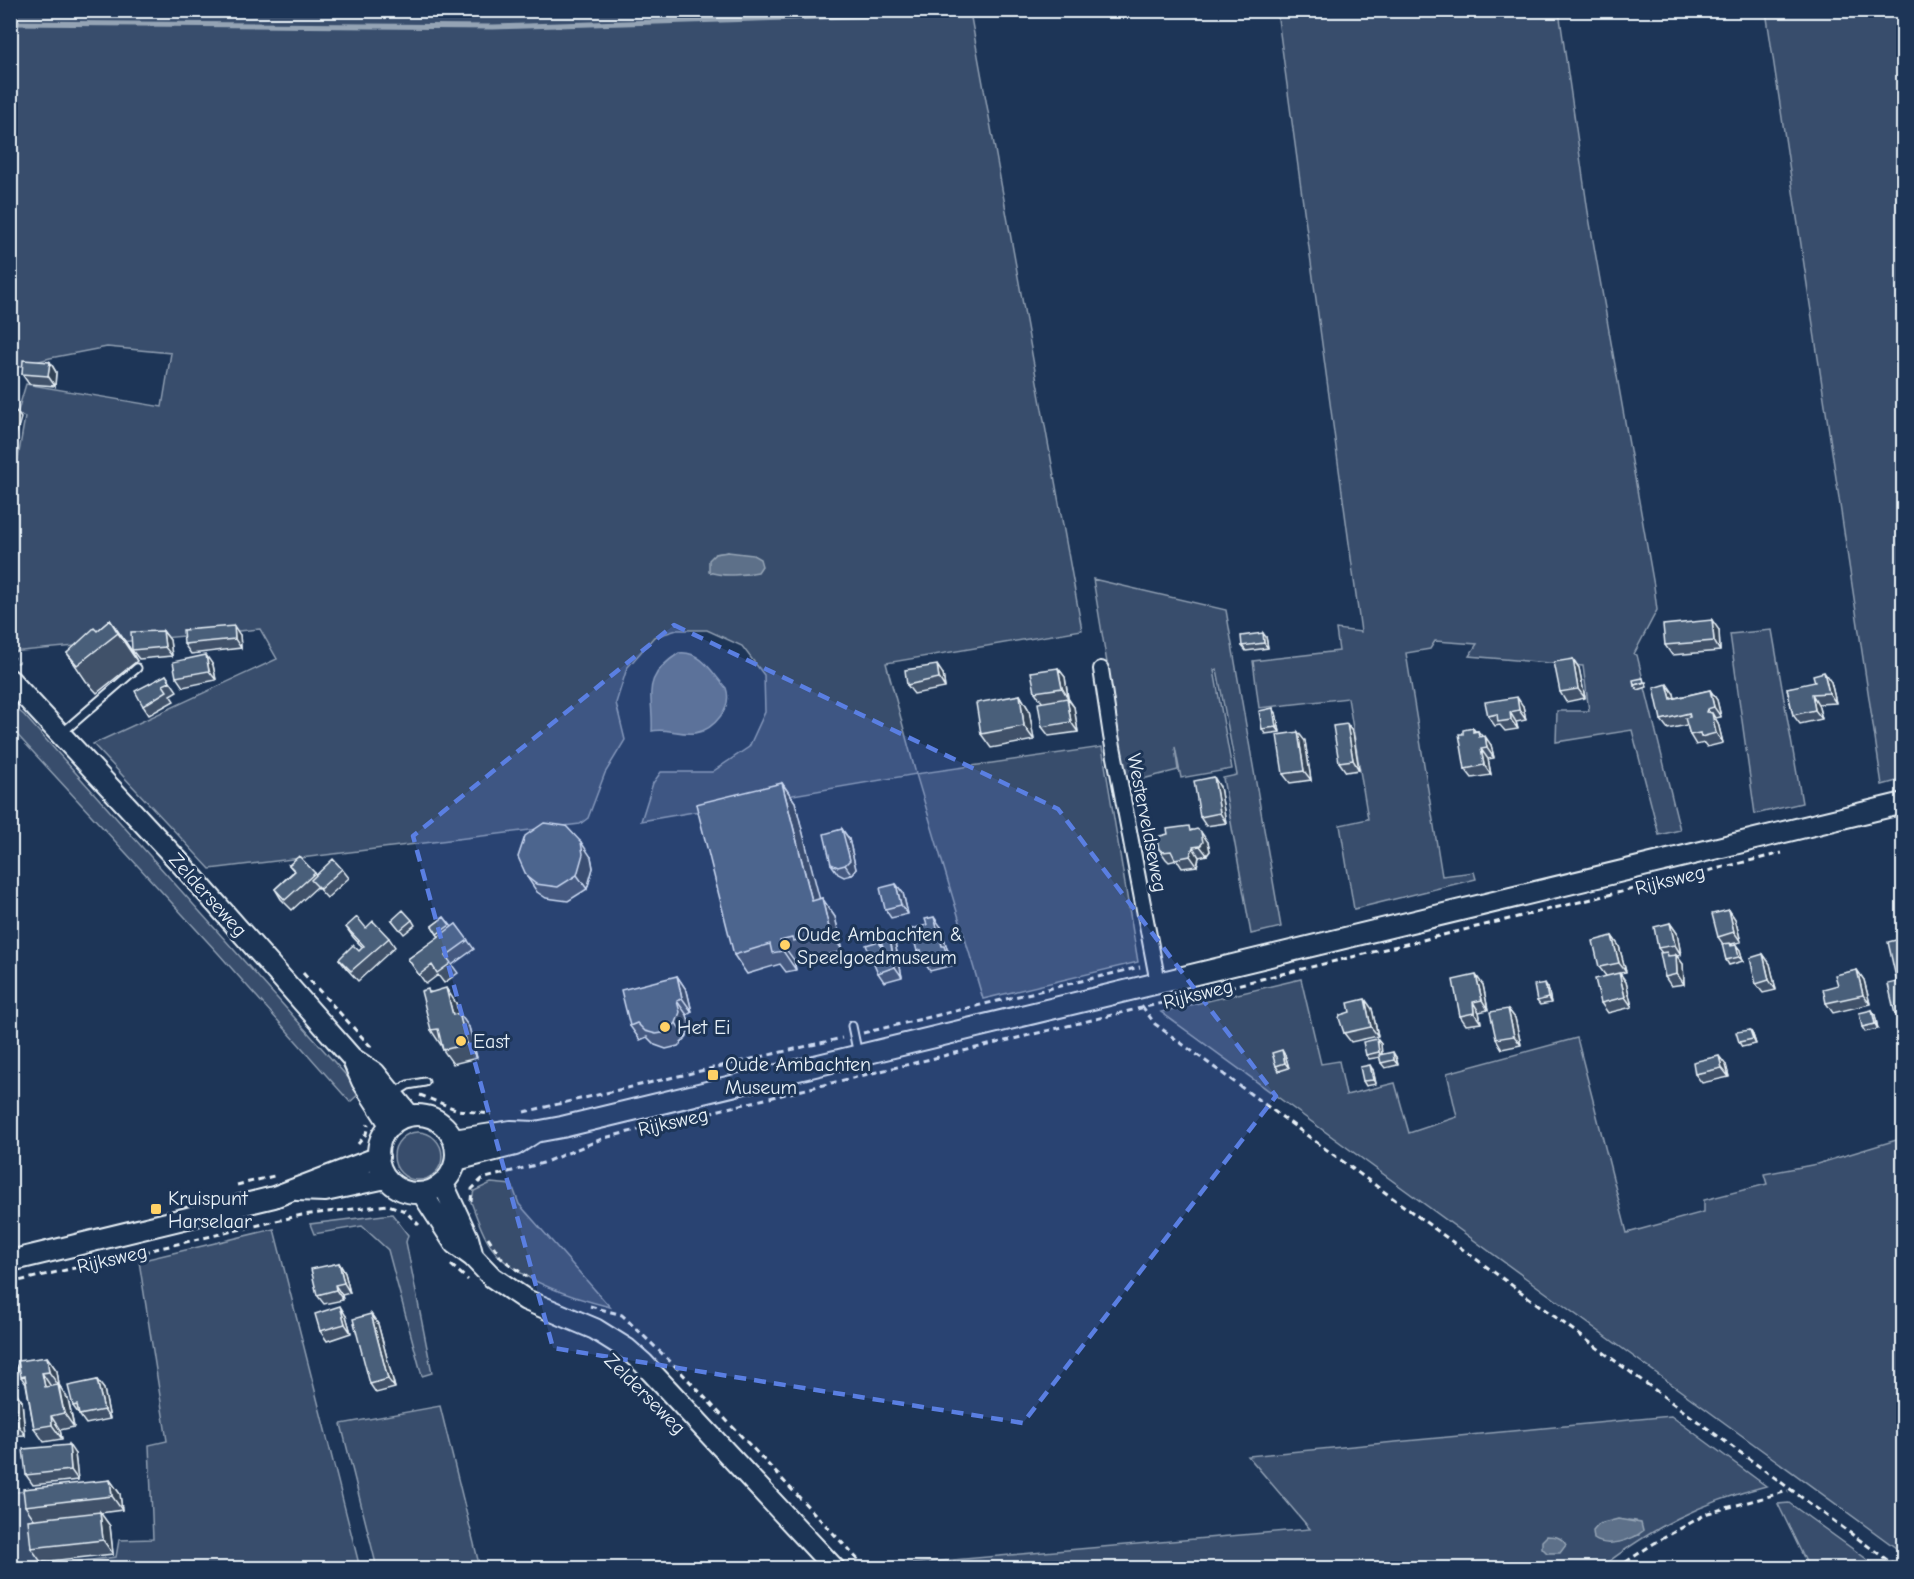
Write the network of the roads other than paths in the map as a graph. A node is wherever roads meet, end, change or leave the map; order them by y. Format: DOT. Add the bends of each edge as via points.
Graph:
graph roads {
  1 [pos="137,668"];
  2 [pos="1101,669"];
  3 [pos="10,680"];
  4 [pos="10,696"];
  5 [pos="60,734"];
  6 [pos="1904,803"];
  7 [pos="1158,984"];
  8 [pos="852,1026"];
  9 [pos="858,1057"];
  10 [pos="352,1058"];
  11 [pos="425,1082"];
  12 [pos="393,1094"];
  13 [pos="410,1116"];
  14 [pos="391,1126"];
  15 [pos="535,1132"];
  16 [pos="454,1140"];
  17 [pos="378,1157"];
  18 [pos="456,1160"];
  19 [pos="386,1178"];
  20 [pos="442,1184"];
  21 [pos="297,1190"];
  22 [pos="422,1193"];
  23 [pos="473,1257"];
  24 [pos="10,1261"];
  25 [pos="834,1569"];
  1 -- 5 [label="lane"];
  2 -- 7 [label="street, Westerveldseweg" via="1110,736"];
  3 -- 5 [label="main road, Zelderseweg"];
  4 -- 5 [label="main road, Zelderseweg"];
  5 -- 10 [label="main road, Zelderseweg"];
  6 -- 7 [label="main road, Rijksweg"];
  7 -- 9 [label="main road, Rijksweg"];
  8 -- 9 [label="lane"];
  9 -- 15 [label="main road, Rijksweg"];
  10 -- 12 [label="main road, Zelderseweg" via="375,1073"];
  10 -- 14 [label="main road, Zelderseweg" via="362,1082"];
  11 -- 12 [label="lane" via="408,1085"];
  12 -- 13 [label="main road, Zelderseweg"];
  13 -- 14 [label="main road"];
  13 -- 16 [label="main road" via="441,1123"];
  14 -- 17 [label="main road" via="381,1140"];
  15 -- 16 [label="main road, Rijksweg" via="511,1131"];
  15 -- 18 [label="main road, Rijksweg" via="515,1145"];
  16 -- 18 [label="main road"];
  17 -- 19 [label="main road"];
  17 -- 21 [label="main road, Rijksweg"];
  18 -- 20 [label="main road"];
  19 -- 21 [label="main road, Rijksweg" via="325,1191"];
  19 -- 22 [label="main road" via="402,1190"];
  20 -- 22 [label="main road"];
  20 -- 23 [label="main road, Zelderseweg"];
  21 -- 24 [label="main road, Rijksweg"];
  22 -- 23 [label="main road, Zelderseweg" via="455,1244"];
  23 -- 25 [label="main road, Zelderseweg" via="519,1296 595,1329 627,1349"];
}
